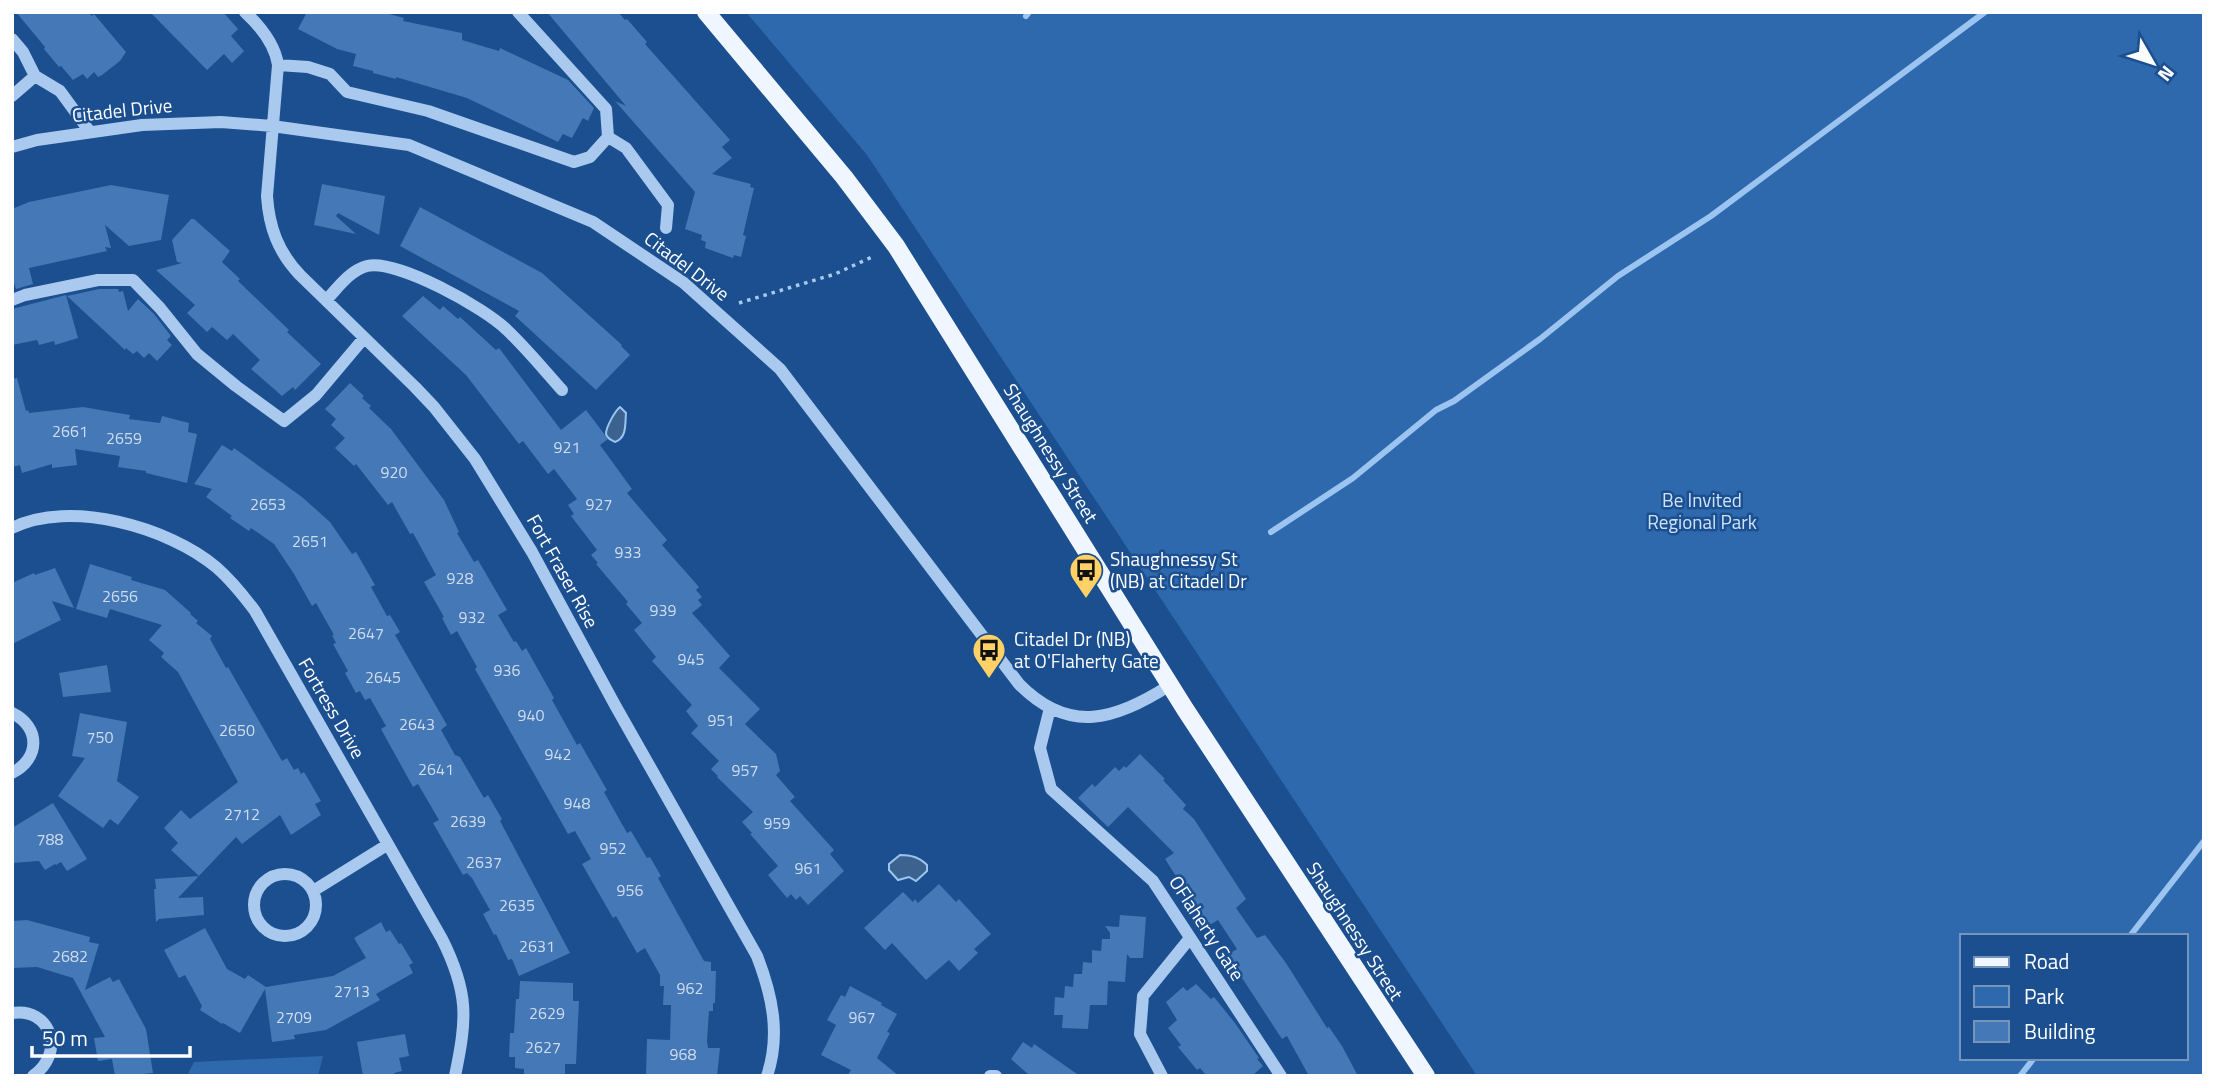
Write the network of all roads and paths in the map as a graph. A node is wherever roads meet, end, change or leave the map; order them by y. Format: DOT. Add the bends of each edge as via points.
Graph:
graph roads {
  1 [pos="245,12"];
  2 [pos="518,12"];
  3 [pos="706,12"];
  4 [pos="12,39"];
  5 [pos="278,65"];
  6 [pos="35,76"];
  7 [pos="12,96"];
  8 [pos="272,126"];
  9 [pos="90,132"];
  10 [pos="608,137"];
  11 [pos="12,147"];
  12 [pos="666,228"];
  13 [pos="872,257"];
  14 [pos="12,300"];
  15 [pos="326,300"];
  16 [pos="739,303"];
  17 [pos="364,338"];
  18 [pos="562,390"];
  19 [pos="14,524"];
  20 [pos="1170,685"];
  21 [pos="1049,708"];
  22 [pos="12,713"];
  23 [pos="12,773"];
  24 [pos="387,845"];
  25 [pos="313,891"];
  26 [pos="1190,938"];
  27 [pos="12,1013"];
  28 [pos="33,1076"];
  29 [pos="455,1076"];
  30 [pos="767,1076"];
  31 [pos="1163,1076"];
  32 [pos="1280,1076"];
  33 [pos="1426,1076"];
  1 -- 5 [label="street" via="276,51"];
  2 -- 10 [label="street" via="606,109"];
  3 -- 20 [label="main road, Shaughnessy Street" via="896,246"];
  4 -- 6 [label="street"];
  5 -- 8 [label="street, Fort Fraser Rise"];
  5 -- 10 [label="street" via="330,74 347,92 428,111 574,162 590,157"];
  6 -- 7 [label="street"];
  6 -- 9 [label="street" via="61,91"];
  8 -- 9 [label="street, Citadel Drive" via="188,122"];
  8 -- 15 [label="street, Fort Fraser Rise" via="267,196 273,232 288,262"];
  8 -- 21 [label="street, Citadel Drive" via="410,145 593,222 684,283 780,369 1019,684"];
  9 -- 11 [label="street, Citadel Drive"];
  10 -- 12 [label="street" via="626,148 668,205"];
  13 -- 16 [label="path" via="835,274"];
  14 -- 17 [label="street" via="98,280 134,281 197,354 284,421 316,395"];
  15 -- 17 [label="street, Fort Fraser Rise"];
  15 -- 18 [label="street" via="351,274 366,267 392,267 491,317"];
  17 -- 30 [label="street, Fort Fraser Rise" via="434,407 495,488 731,907 757,956 774,1010"];
  19 -- 24 [label="street, Fortress Drive" via="82,517 125,524 165,537 214,565 255,611"];
  20 -- 21 [label="street, Citadel Drive" via="1109,716 1088,717"];
  20 -- 33 [label="main road, Shaughnessy Street"];
  21 -- 26 [label="street, OFlaherty Gate" via="1040,748 1051,789 1153,881"];
  22 -- 23 [label="street" via="27,723 34,742 28,761"];
  24 -- 25 [label="street"];
  24 -- 29 [label="street, Fortress Drive" via="442,939 461,983 465,1025"];
  25 -- 25 [label="street" via="298,877 268,879 256,895 255,915 276,936 297,934 313,921"];
  26 -- 31 [label="street" via="1143,996 1140,1034"];
  26 -- 32 [label="street, OFlaherty Gate"];
  27 -- 28 [label="street" via="40,1020 51,1039 49,1060"];
}
